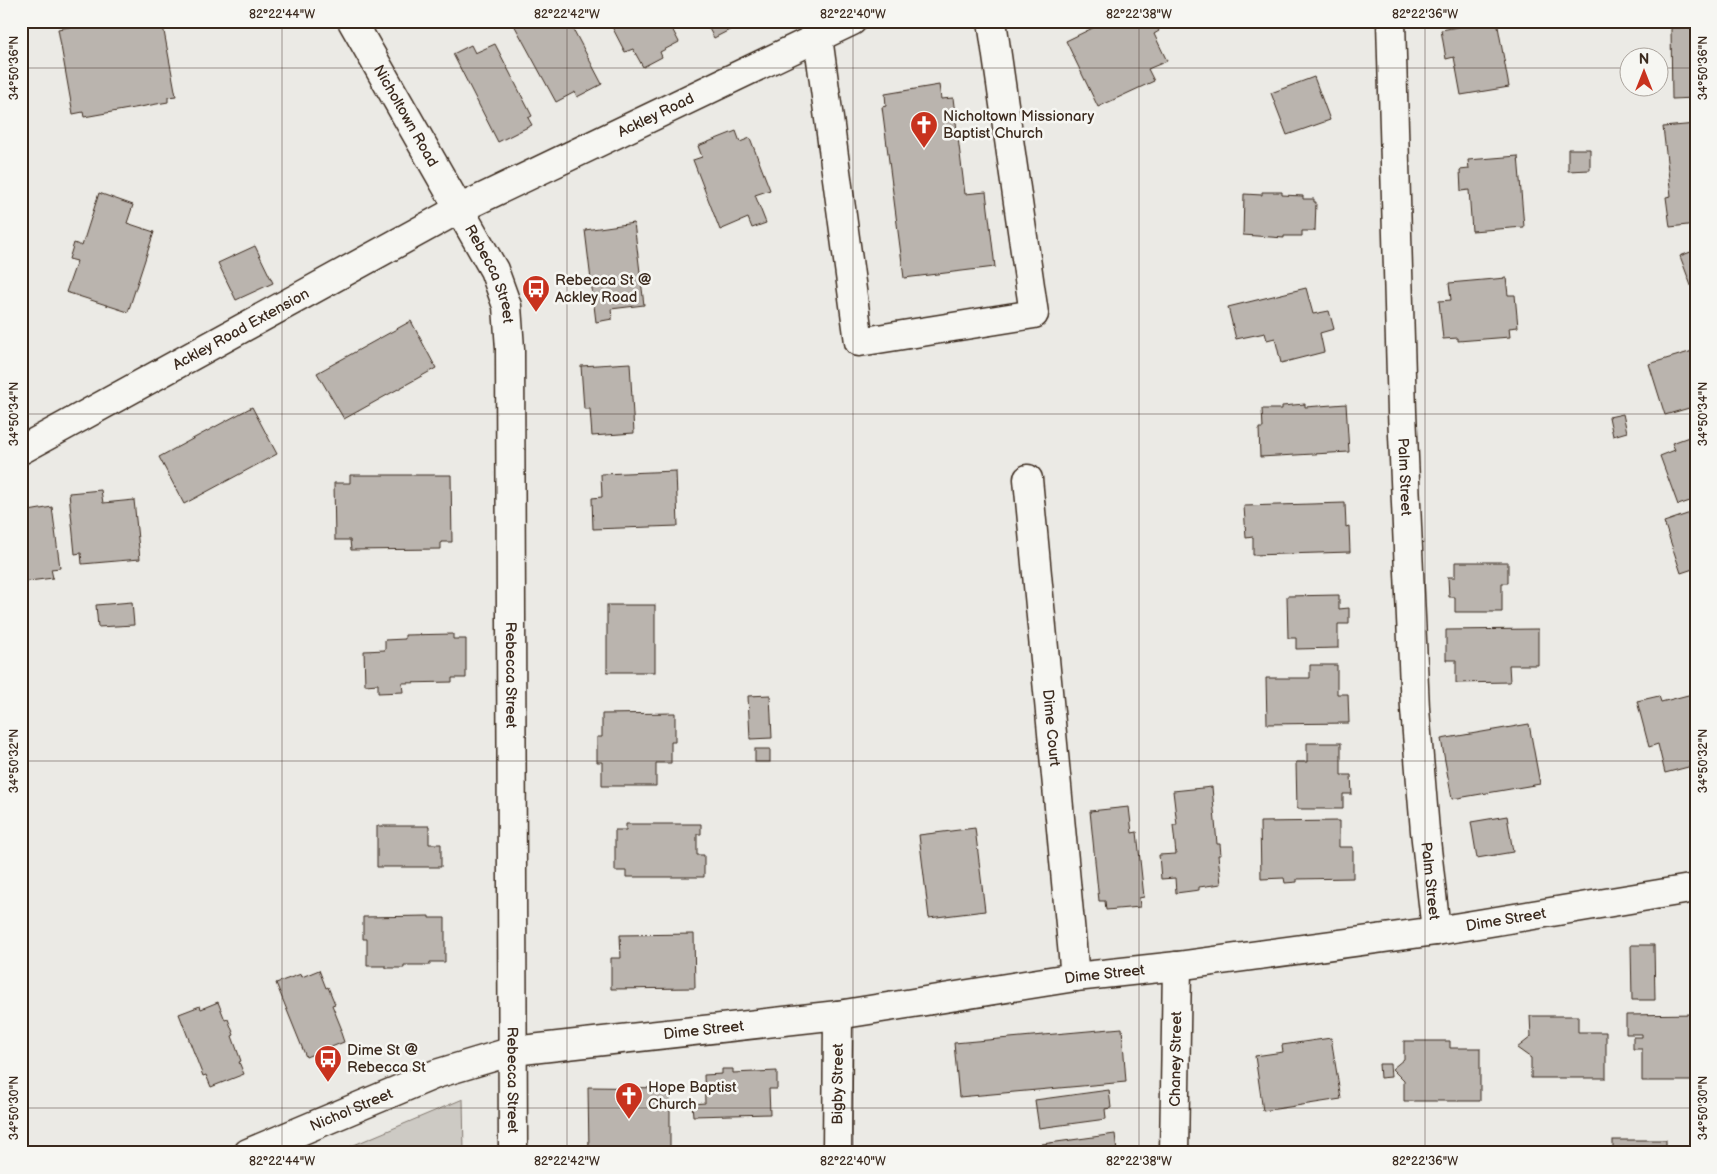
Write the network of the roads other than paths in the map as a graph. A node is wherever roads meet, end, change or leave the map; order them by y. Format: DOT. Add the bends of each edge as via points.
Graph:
graph roads {
  1 [pos="352,21"];
  2 [pos="852,21"];
  3 [pos="992,21"];
  4 [pos="1391,21"];
  5 [pos="818,38"];
  6 [pos="460,209"];
  7 [pos="22,449"];
  8 [pos="1028,479"];
  9 [pos="1696,888"];
  10 [pos="1436,931"];
  11 [pos="1177,966"];
  12 [pos="1075,977"];
  13 [pos="838,1015"];
  14 [pos="514,1051"];
  15 [pos="248,1153"];
  16 [pos="513,1153"];
  17 [pos="837,1153"];
  18 [pos="1174,1153"];
  1 -- 6 [label="street, Nicholtown Road"];
  2 -- 5 [label="street, Ackley Road"];
  3 -- 5 [label="street" via="1034,314 859,342"];
  4 -- 10 [label="street, Palm Street" via="1402,412 1415,709 1424,831"];
  5 -- 6 [label="street, Ackley Road"];
  6 -- 7 [label="street, Ackley Road Extension"];
  6 -- 14 [label="street, Rebecca Street" via="494,270 507,306 510,349"];
  8 -- 12 [label="street, Dime Court"];
  9 -- 10 [label="street, Dime Street"];
  10 -- 11 [label="street, Dime Street"];
  11 -- 12 [label="street, Dime Street"];
  11 -- 18 [label="street, Chaney Street"];
  12 -- 13 [label="street, Dime Street"];
  13 -- 14 [label="street, Dime Street"];
  13 -- 17 [label="street, Bigby Street"];
  14 -- 15 [label="street, Nichol Street" via="436,1074"];
  14 -- 16 [label="street, Rebecca Street"];
}
